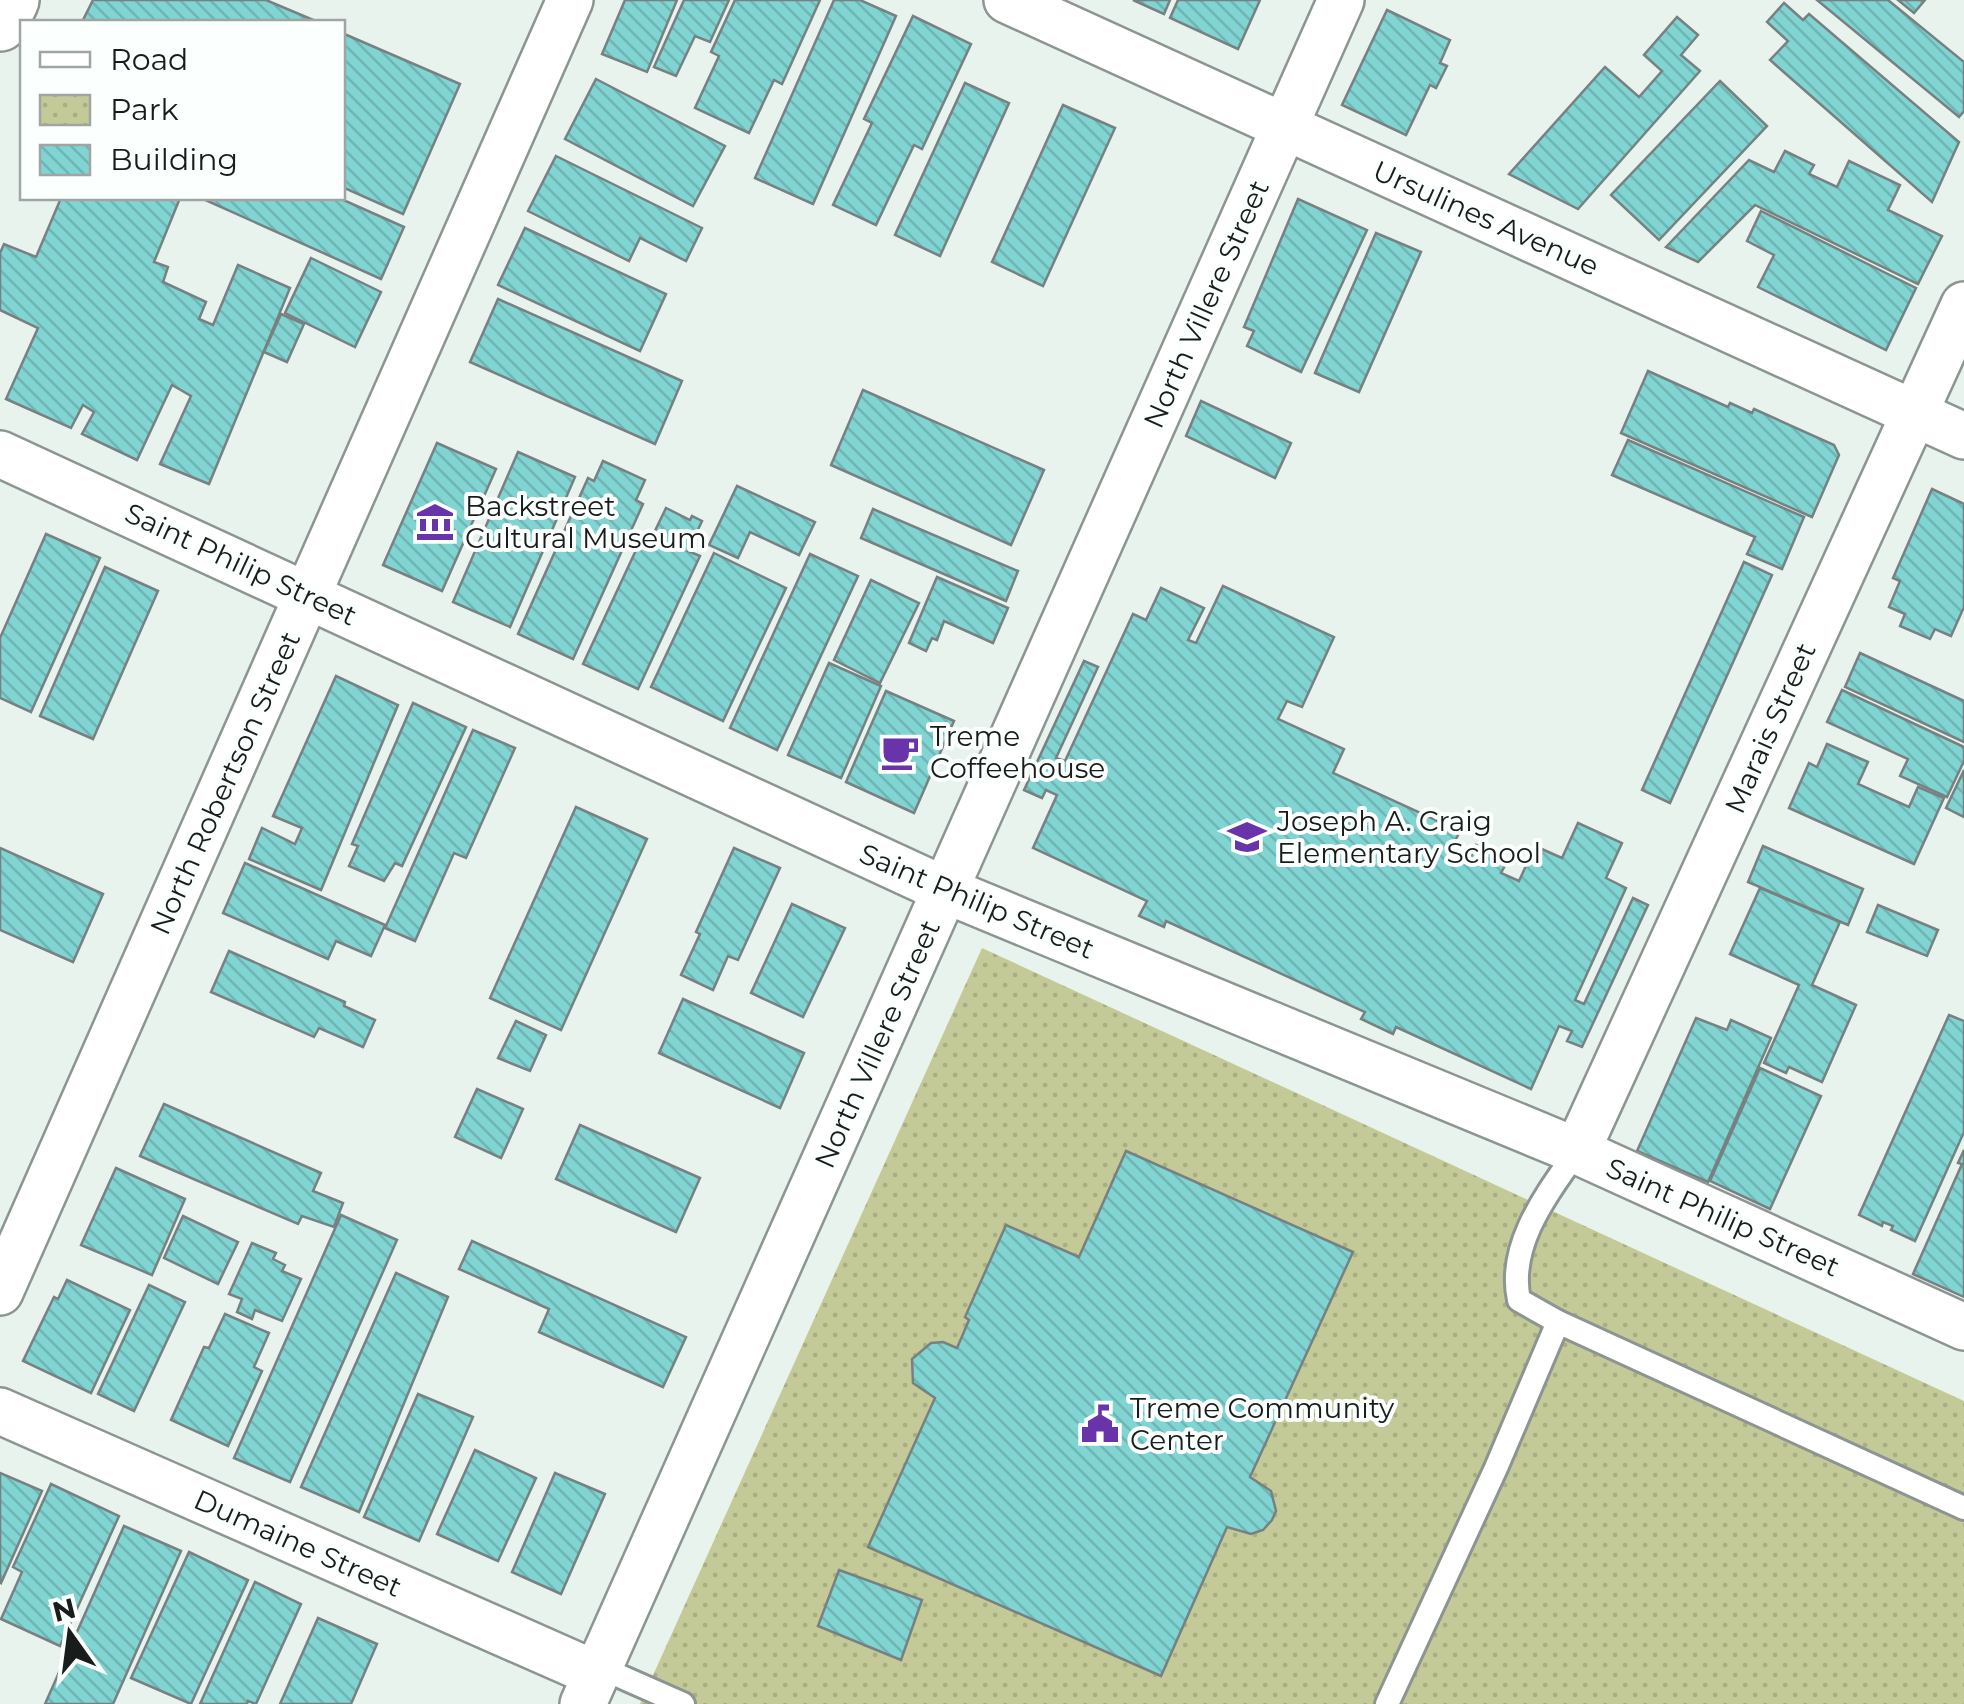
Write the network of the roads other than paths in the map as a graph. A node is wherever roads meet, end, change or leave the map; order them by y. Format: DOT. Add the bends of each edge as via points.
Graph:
graph roads {
  1 [pos="11,0"];
  2 [pos="570,0"];
  3 [pos="1007,0"];
  4 [pos="1341,0"];
  5 [pos="0,24"];
  6 [pos="1285,126"];
  7 [pos="1964,305"];
  8 [pos="1913,412"];
  9 [pos="1964,436"];
  10 [pos="0,454"];
  11 [pos="308,594"];
  12 [pos="946,890"];
  13 [pos="1577,1151"];
  14 [pos="0,1292"];
  15 [pos="1558,1322"];
  16 [pos="1964,1327"];
  17 [pos="0,1411"];
  18 [pos="1964,1508"];
  19 [pos="593,1682"];
  20 [pos="683,1704"];
  21 [pos="1387,1704"];
  1 -- 5 [label="highway"];
  2 -- 11 [label="street, North Robertson Street"];
  3 -- 6 [label="street, Ursulines Avenue"];
  4 -- 6 [label="street, North Villere Street"];
  6 -- 8 [label="street, Ursulines Avenue"];
  6 -- 12 [label="street, North Villere Street"];
  7 -- 8 [label="street, Marais Street"];
  8 -- 9 [label="street, Ursulines Avenue"];
  8 -- 13 [label="street, Marais Street"];
  10 -- 11 [label="street, Saint Philip Street"];
  11 -- 12 [label="street, Saint Philip Street"];
  11 -- 14 [label="street, North Robertson Street"];
  12 -- 13 [label="street, Saint Philip Street"];
  12 -- 19 [label="street, North Villere Street"];
  13 -- 15 [label="lane" via="1544,1198 1514,1279 1519,1300"];
  13 -- 16 [label="street, Saint Philip Street"];
  15 -- 18 [label="lane"];
  15 -- 21 [label="lane"];
  17 -- 19 [label="street, Dumaine Street"];
  19 -- 20 [label="lane"];
}
